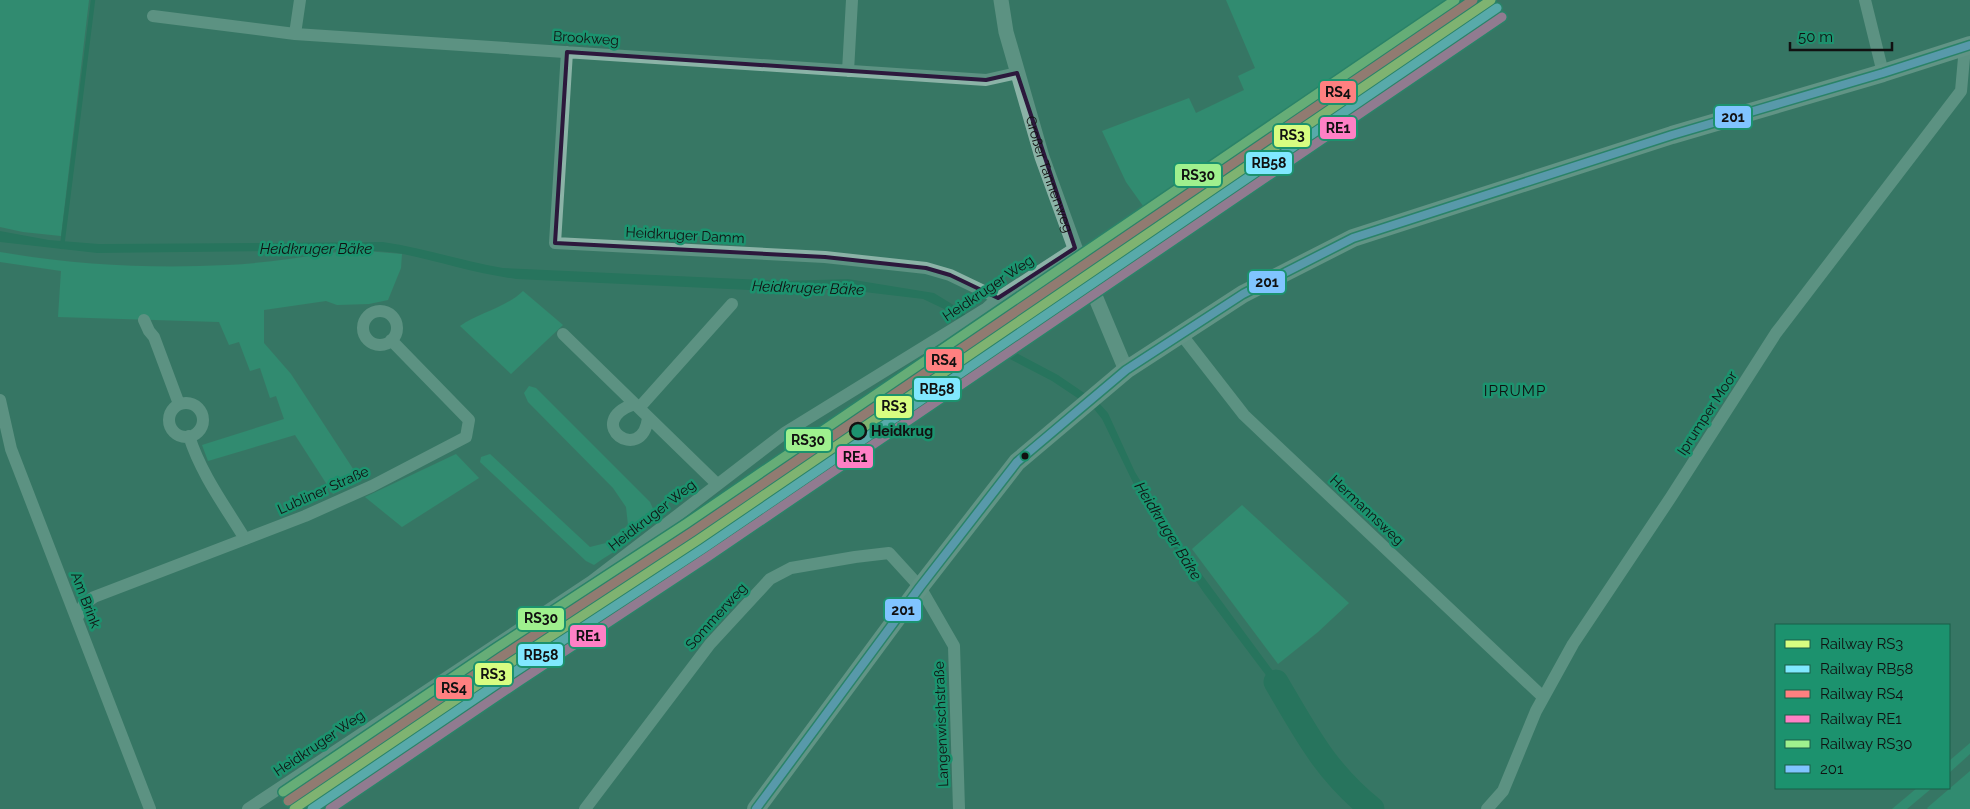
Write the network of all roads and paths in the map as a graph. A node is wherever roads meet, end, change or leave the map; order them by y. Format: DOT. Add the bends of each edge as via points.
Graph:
graph roads {
  1 [pos="300,0"];
  2 [pos="852,0"];
  3 [pos="1002,0"];
  4 [pos="1866,0"];
  5 [pos="153,16"];
  6 [pos="295,34"];
  7 [pos="1967,46"];
  8 [pos="567,52"];
  9 [pos="848,71"];
  10 [pos="1017,73"];
  11 [pos="1883,73"];
  12 [pos="1075,248"];
  13 [pos="998,298"];
  14 [pos="732,304"];
  15 [pos="144,320"];
  16 [pos="563,334"];
  17 [pos="1181,334"];
  18 [pos="391,340"];
  19 [pos="1126,370"];
  20 [pos="0,400"];
  21 [pos="179,404"];
  22 [pos="640,410"];
  23 [pos="189,436"];
  24 [pos="717,484"];
  25 [pos="245,539"];
  26 [pos="920,588"];
  27 [pos="77,618"];
  28 [pos="1543,697"];
  29 [pos="150,809"];
  30 [pos="248,809"];
  31 [pos="585,809"];
  32 [pos="756,809"];
  33 [pos="959,809"];
  34 [pos="1487,809"];
  1 -- 6 [label="street"];
  2 -- 9 [label="street"];
  3 -- 10 [label="street, Großer Tannenweg" via="1006,32"];
  4 -- 11 [label="street"];
  5 -- 6 [label="street, Brookweg"];
  6 -- 8 [label="street, Brookweg"];
  7 -- 11 [label="main road"];
  7 -- 28 [label="street, Iprumper Moor" via="1961,92 1776,333 1573,644"];
  8 -- 9 [label="street, Brookweg"];
  8 -- 13 [label="street, Heidkruger Damm" via="555,243 825,257 926,268 950,275"];
  9 -- 10 [label="street, Brookweg" via="986,80"];
  10 -- 12 [label="street, Großer Tannenweg" via="1042,157"];
  11 -- 17 [label="main road" via="1672,135 1352,238 1243,294"];
  12 -- 13 [label="street, Heidkruger Weg"];
  12 -- 19 [label="street, Großer Tannenweg"];
  13 -- 24 [label="street, Heidkruger Weg" via="987,308 786,432"];
  14 -- 22 [label="street"];
  15 -- 21 [label="street" via="154,337"];
  16 -- 22 [label="street"];
  17 -- 19 [label="main road"];
  17 -- 28 [label="street, Hermannsweg" via="1244,415"];
  18 -- 25 [label="street, Lubliner Straße" via="469,420 466,437 372,486"];
  19 -- 26 [label="main road" via="1017,462"];
  20 -- 27 [label="street, Am Brink" via="11,449"];
  21 -- 23 [label="street" via="170,412 169,424 174,433"];
  21 -- 23 [label="street" via="194,405 201,414 198,432"];
  22 -- 24 [label="street"];
  23 -- 25 [label="street" via="205,475"];
  24 -- 30 [label="street, Heidkruger Weg" via="592,581"];
  25 -- 27 [label="street, Lubliner Straße" via="94,597 84,604"];
  26 -- 31 [label="street, Sommerweg" via="889,553 791,568 770,579 710,644"];
  26 -- 32 [label="main road"];
  26 -- 33 [label="street, Langenwischstraße" via="954,646"];
  27 -- 29 [label="street, Am Brink"];
  28 -- 34 [label="street, Iprumper Moor" via="1503,791"];
}
